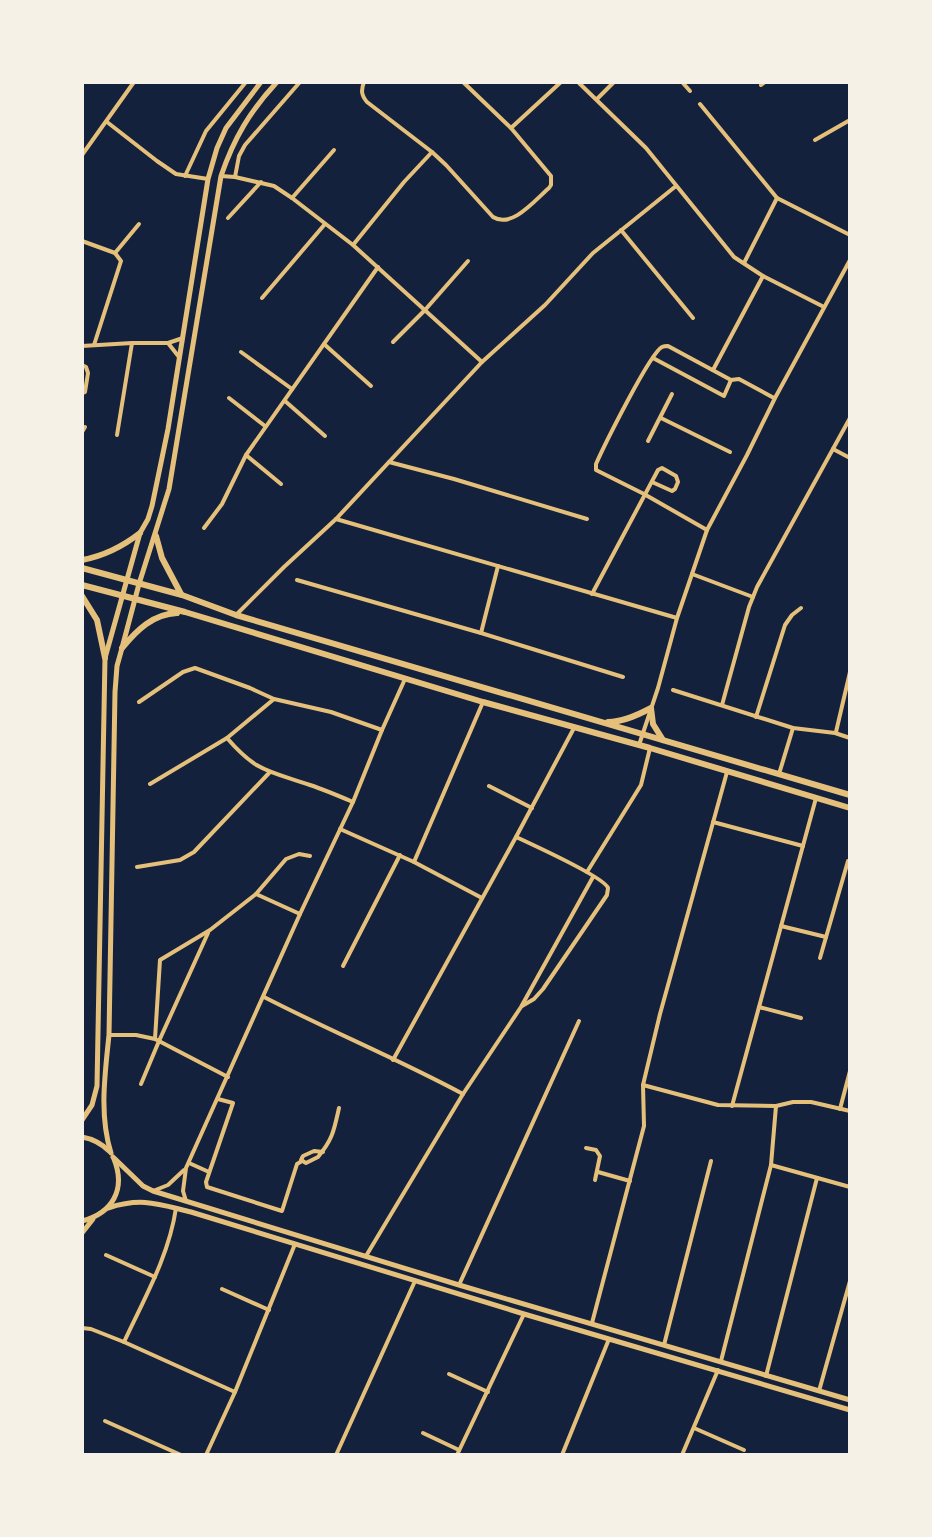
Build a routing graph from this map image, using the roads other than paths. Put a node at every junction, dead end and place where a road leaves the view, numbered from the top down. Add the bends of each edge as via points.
1 (134, 82) edge
2 (246, 82) edge
3 (261, 82) edge
4 (277, 82) edge
5 (300, 82) edge
6 (364, 82) edge
7 (463, 82) edge
8 (561, 82) edge
9 (578, 82) edge
10 (614, 82) edge
11 (682, 82) edge
12 (690, 91) dead end
13 (597, 99) junction
14 (700, 104) dead end
15 (850, 120) edge
16 (107, 122) junction
17 (511, 128) junction
18 (815, 140) dead end
19 (334, 150) dead end
20 (432, 152) junction
21 (82, 155) edge
22 (185, 176) junction
23 (221, 176) junction
24 (235, 177) junction
25 (208, 179) junction
26 (261, 182) junction
27 (676, 186) junction
28 (292, 198) junction
29 (777, 198) junction
30 (228, 218) dead end
31 (139, 224) dead end
32 (325, 224) junction
33 (621, 229) junction
34 (850, 235) edge
35 (82, 241) edge
36 (353, 245) junction
37 (115, 253) junction
38 (850, 260) edge
39 (468, 261) dead end
40 (744, 263) junction
41 (378, 267) junction
42 (763, 276) junction
43 (262, 298) dead end
44 (824, 307) junction
45 (425, 310) junction
46 (693, 318) dead end
47 (183, 338) junction
48 (393, 342) dead end
49 (132, 343) junction
50 (168, 343) junction
51 (324, 344) junction
52 (94, 345) junction
53 (82, 346) edge
54 (241, 352) dead end
55 (179, 358) junction
56 (653, 358) junction
57 (482, 362) junction
58 (82, 365) edge
59 (713, 370) junction
60 (731, 380) junction
61 (371, 386) dead end
62 (292, 389) junction
63 (82, 393) edge
64 (672, 394) dead end
65 (229, 398) dead end
66 (775, 398) junction
67 (284, 401) junction
68 (661, 418) junction
69 (850, 418) edge
70 (266, 426) junction
71 (117, 435) dead end
72 (325, 436) dead end
73 (648, 441) dead end
74 (833, 449) junction
75 (730, 452) dead end
76 (246, 455) junction
77 (850, 458) edge
78 (389, 462) junction
79 (652, 482) junction
80 (281, 484) dead end
81 (644, 494) junction
82 (336, 519) junction
83 (587, 519) dead end
84 (204, 528) dead end
85 (707, 530) junction
86 (140, 533) junction
87 (156, 536) junction
88 (82, 560) edge
89 (498, 566) junction
90 (82, 568) edge
91 (692, 574) junction
92 (297, 580) dead end
93 (126, 581) junction
94 (139, 584) junction
95 (82, 585) edge
96 (592, 594) junction
97 (182, 595) junction
98 (82, 596) edge
99 (122, 596) junction
100 (754, 597) junction
101 (135, 599) junction
102 (801, 608) dead end
103 (185, 612) junction
104 (236, 615) junction
105 (677, 618) junction
106 (481, 633) junction
107 (122, 648) junction
108 (105, 658) junction
109 (850, 672) edge
110 (623, 677) dead end
111 (405, 679) junction
112 (673, 690) dead end
113 (274, 699) junction
114 (139, 702) dead end
115 (483, 702) junction
116 (722, 705) junction
117 (651, 708) junction
118 (756, 717) junction
119 (605, 723) junction
120 (574, 728) junction
121 (793, 728) junction
122 (382, 730) junction
123 (835, 733) junction
124 (642, 734) junction
125 (227, 738) junction
126 (850, 738) edge
127 (663, 741) junction
128 (639, 745) junction
129 (650, 748) junction
130 (727, 772) junction
131 (269, 773) junction
132 (779, 774) junction
133 (150, 784) dead end
134 (489, 786) dead end
135 (850, 795) edge
136 (816, 798) junction
137 (353, 802) junction
138 (532, 808) junction
139 (850, 808) edge
140 (713, 822) junction
141 (340, 829) junction
142 (516, 837) junction
143 (803, 846) junction
144 (400, 855) junction
145 (310, 856) dead end
146 (848, 861) dead end
147 (414, 862) junction
148 (137, 867) dead end
149 (587, 872) junction
150 (593, 877) junction
151 (256, 894) junction
152 (482, 898) junction
153 (300, 914) junction
154 (781, 926) junction
155 (210, 930) junction
156 (826, 937) junction
157 (820, 958) dead end
158 (343, 966) dead end
159 (264, 997) junction
160 (521, 1007) junction
161 (759, 1007) junction
162 (801, 1018) dead end
163 (579, 1021) dead end
164 (109, 1035) junction
165 (157, 1040) junction
166 (393, 1060) junction
167 (850, 1071) edge
168 (228, 1077) junction
169 (141, 1084) dead end
170 (643, 1085) junction
171 (463, 1094) junction
172 (218, 1099) junction
173 (732, 1106) junction
174 (776, 1106) junction
175 (339, 1108) dead end
176 (840, 1109) junction
177 (850, 1111) edge
178 (82, 1120) edge
179 (82, 1137) edge
180 (586, 1148) dead end
181 (112, 1155) junction
182 (711, 1161) dead end
183 (771, 1165) junction
184 (188, 1166) junction
185 (210, 1172) junction
186 (598, 1172) junction
187 (817, 1178) junction
188 (595, 1180) dead end
189 (630, 1181) junction
190 (850, 1187) edge
191 (153, 1191) junction
192 (186, 1201) junction
193 (108, 1208) junction
194 (176, 1208) junction
195 (93, 1218) junction
196 (82, 1221) edge
197 (82, 1233) edge
198 (295, 1244) junction
199 (106, 1255) dead end
200 (366, 1256) junction
201 (155, 1277) junction
202 (415, 1281) junction
203 (850, 1281) edge
204 (459, 1285) junction
205 (222, 1289) dead end
206 (269, 1310) junction
207 (524, 1314) junction
208 (592, 1323) junction
209 (82, 1328) edge
210 (609, 1339) junction
211 (124, 1342) junction
212 (664, 1345) junction
213 (721, 1361) junction
214 (718, 1370) junction
215 (449, 1374) dead end
216 (766, 1376) junction
217 (819, 1391) junction
218 (235, 1392) junction
219 (488, 1392) junction
220 (850, 1400) edge
221 (850, 1410) edge
222 (105, 1421) dead end
223 (694, 1428) junction
224 (423, 1433) dead end
225 (744, 1450) dead end
226 (458, 1453) edge
227 (181, 1455) edge
228 (206, 1455) edge
229 (336, 1455) edge
230 (562, 1455) edge
231 (682, 1455) edge

1 - 16 street
2 - 22 street via 206,131
3 - 25 main road via 226,128
4 - 23 main road via 235,138
5 - 24 street via 245,145
6 - 20 street via 362,96 367,102
7 - 17 street
8 - 17 street
9 - 13 street
10 - 13 street
11 - 12 street
13 - 27 street
14 - 29 street
15 - 18 street
16 - 21 street
16 - 22 street
17 - 20 street via 552,180 549,188 504,221 493,217
19 - 28 street
20 - 36 street
22 - 25 street
23 - 24 street
23 - 87 main road via 169,489
24 - 26 street
25 - 47 main road
26 - 28 street
26 - 30 street
27 - 33 street
27 - 40 street
28 - 32 street
29 - 34 street
29 - 40 street
31 - 37 street
32 - 36 street
32 - 43 street
33 - 46 street
33 - 57 street
35 - 37 street
36 - 41 street
37 - 52 street via 120,263
38 - 44 street
39 - 45 street
40 - 42 street
41 - 45 street
41 - 51 street
42 - 44 street
42 - 59 street
44 - 66 street
45 - 48 street
45 - 57 street
47 - 50 street
47 - 55 main road
49 - 50 street
49 - 52 street
49 - 71 street
50 - 55 street
51 - 61 street
51 - 62 street
52 - 53 street
54 - 62 street
55 - 86 main road via 152,506
56 - 59 street via 668,346
56 - 60 street via 724,396
56 - 81 street via 595,466
57 - 78 street
58 - 63 street via 88,373
59 - 60 street
60 - 66 street
62 - 67 street
64 - 68 street
65 - 70 street
66 - 85 street
67 - 70 street
67 - 72 street
68 - 73 street
68 - 75 street
69 - 74 street
70 - 76 street
74 - 77 street
74 - 100 street
76 - 80 street
76 - 84 street
78 - 82 street
78 - 83 street
79 - 79 street via 660,468 678,482 672,491
79 - 81 street
81 - 85 street
81 - 96 street
82 - 89 street
82 - 104 street
85 - 91 street
86 - 88 main road via 111,552
86 - 93 main road
87 - 94 main road
87 - 97 main road
89 - 96 street
89 - 106 street
90 - 93 main road
91 - 100 street
91 - 105 street
92 - 106 street
93 - 94 main road
93 - 99 main road
94 - 97 main road
94 - 101 main road
95 - 99 main road
96 - 105 street
97 - 104 main road
98 - 108 main road via 97,620
99 - 101 main road
99 - 108 main road
100 - 116 street
101 - 103 main road
101 - 107 main road
102 - 118 street via 785,625
103 - 107 main road via 157,618
103 - 111 main road
104 - 119 main road
105 - 117 street
106 - 110 street
107 - 164 main road via 115,692
108 - 178 main road via 97,1086
109 - 123 street
111 - 115 main road
111 - 122 street
112 - 116 street
113 - 114 street via 195,668
113 - 122 street
113 - 125 street
115 - 120 main road
115 - 147 street
116 - 118 street
117 - 119 main road
117 - 124 street
117 - 127 main road
118 - 121 street
119 - 124 main road
120 - 128 main road
120 - 138 street
121 - 123 street
121 - 132 street
122 - 137 street
123 - 126 street
124 - 127 main road
124 - 128 street
125 - 131 street
125 - 133 street
127 - 132 main road
128 - 129 main road
129 - 130 main road
129 - 149 street via 641,785
130 - 136 main road
130 - 140 street
131 - 137 street
131 - 148 street via 194,852 180,860
132 - 135 main road
134 - 138 street
136 - 139 main road
136 - 143 street
137 - 141 street
138 - 142 street
140 - 143 street
140 - 170 street
141 - 144 street
141 - 153 street
142 - 149 street
142 - 152 street
143 - 154 street
144 - 147 street
144 - 158 street
145 - 151 street via 286,859
146 - 156 street
147 - 152 street
149 - 150 street
150 - 160 street
150 - 160 street via 607,885 607,895 543,989
151 - 153 street
151 - 155 street
152 - 166 street
153 - 159 street
154 - 156 street
154 - 161 street
155 - 165 street
155 - 165 street via 160,960
156 - 157 street
159 - 166 street
159 - 168 street
160 - 171 street
161 - 162 street
161 - 173 street
163 - 204 street
164 - 165 street
164 - 181 main road via 104,1116
165 - 168 street
165 - 169 street
166 - 171 street
167 - 176 street
168 - 172 street
170 - 173 street
170 - 189 street via 644,1126
171 - 200 street
172 - 184 street
172 - 185 street via 233,1103
173 - 174 street
174 - 176 street via 811,1102
174 - 183 street
175 - 185 street via 332,1139 317,1159 299,1162 282,1211 211,1189 206,1184
176 - 177 street
179 - 181 main road via 102,1144
180 - 186 street via 600,1156
181 - 191 main road
181 - 193 main road via 119,1183
182 - 212 street
183 - 187 street
183 - 213 street
184 - 185 street
184 - 191 street
184 - 192 street
186 - 188 street
186 - 189 street
187 - 190 street
187 - 216 street
189 - 208 street
191 - 192 main road
192 - 200 main road
193 - 194 main road via 150,1201
193 - 195 main road
194 - 198 main road
194 - 201 street
195 - 196 main road
195 - 197 main road
198 - 202 main road
198 - 206 street
199 - 201 street
200 - 204 main road
201 - 211 street
202 - 207 main road
202 - 229 street
203 - 217 street
204 - 208 main road
205 - 206 street
206 - 218 street
207 - 210 main road
207 - 219 street
208 - 212 main road
209 - 211 street
210 - 214 main road
210 - 230 street
211 - 218 street
212 - 213 main road
213 - 216 main road
214 - 221 main road
214 - 223 street
215 - 219 street
216 - 217 main road
217 - 220 main road
218 - 228 street
219 - 226 street
222 - 227 street
223 - 225 street
223 - 231 street
224 - 226 street

